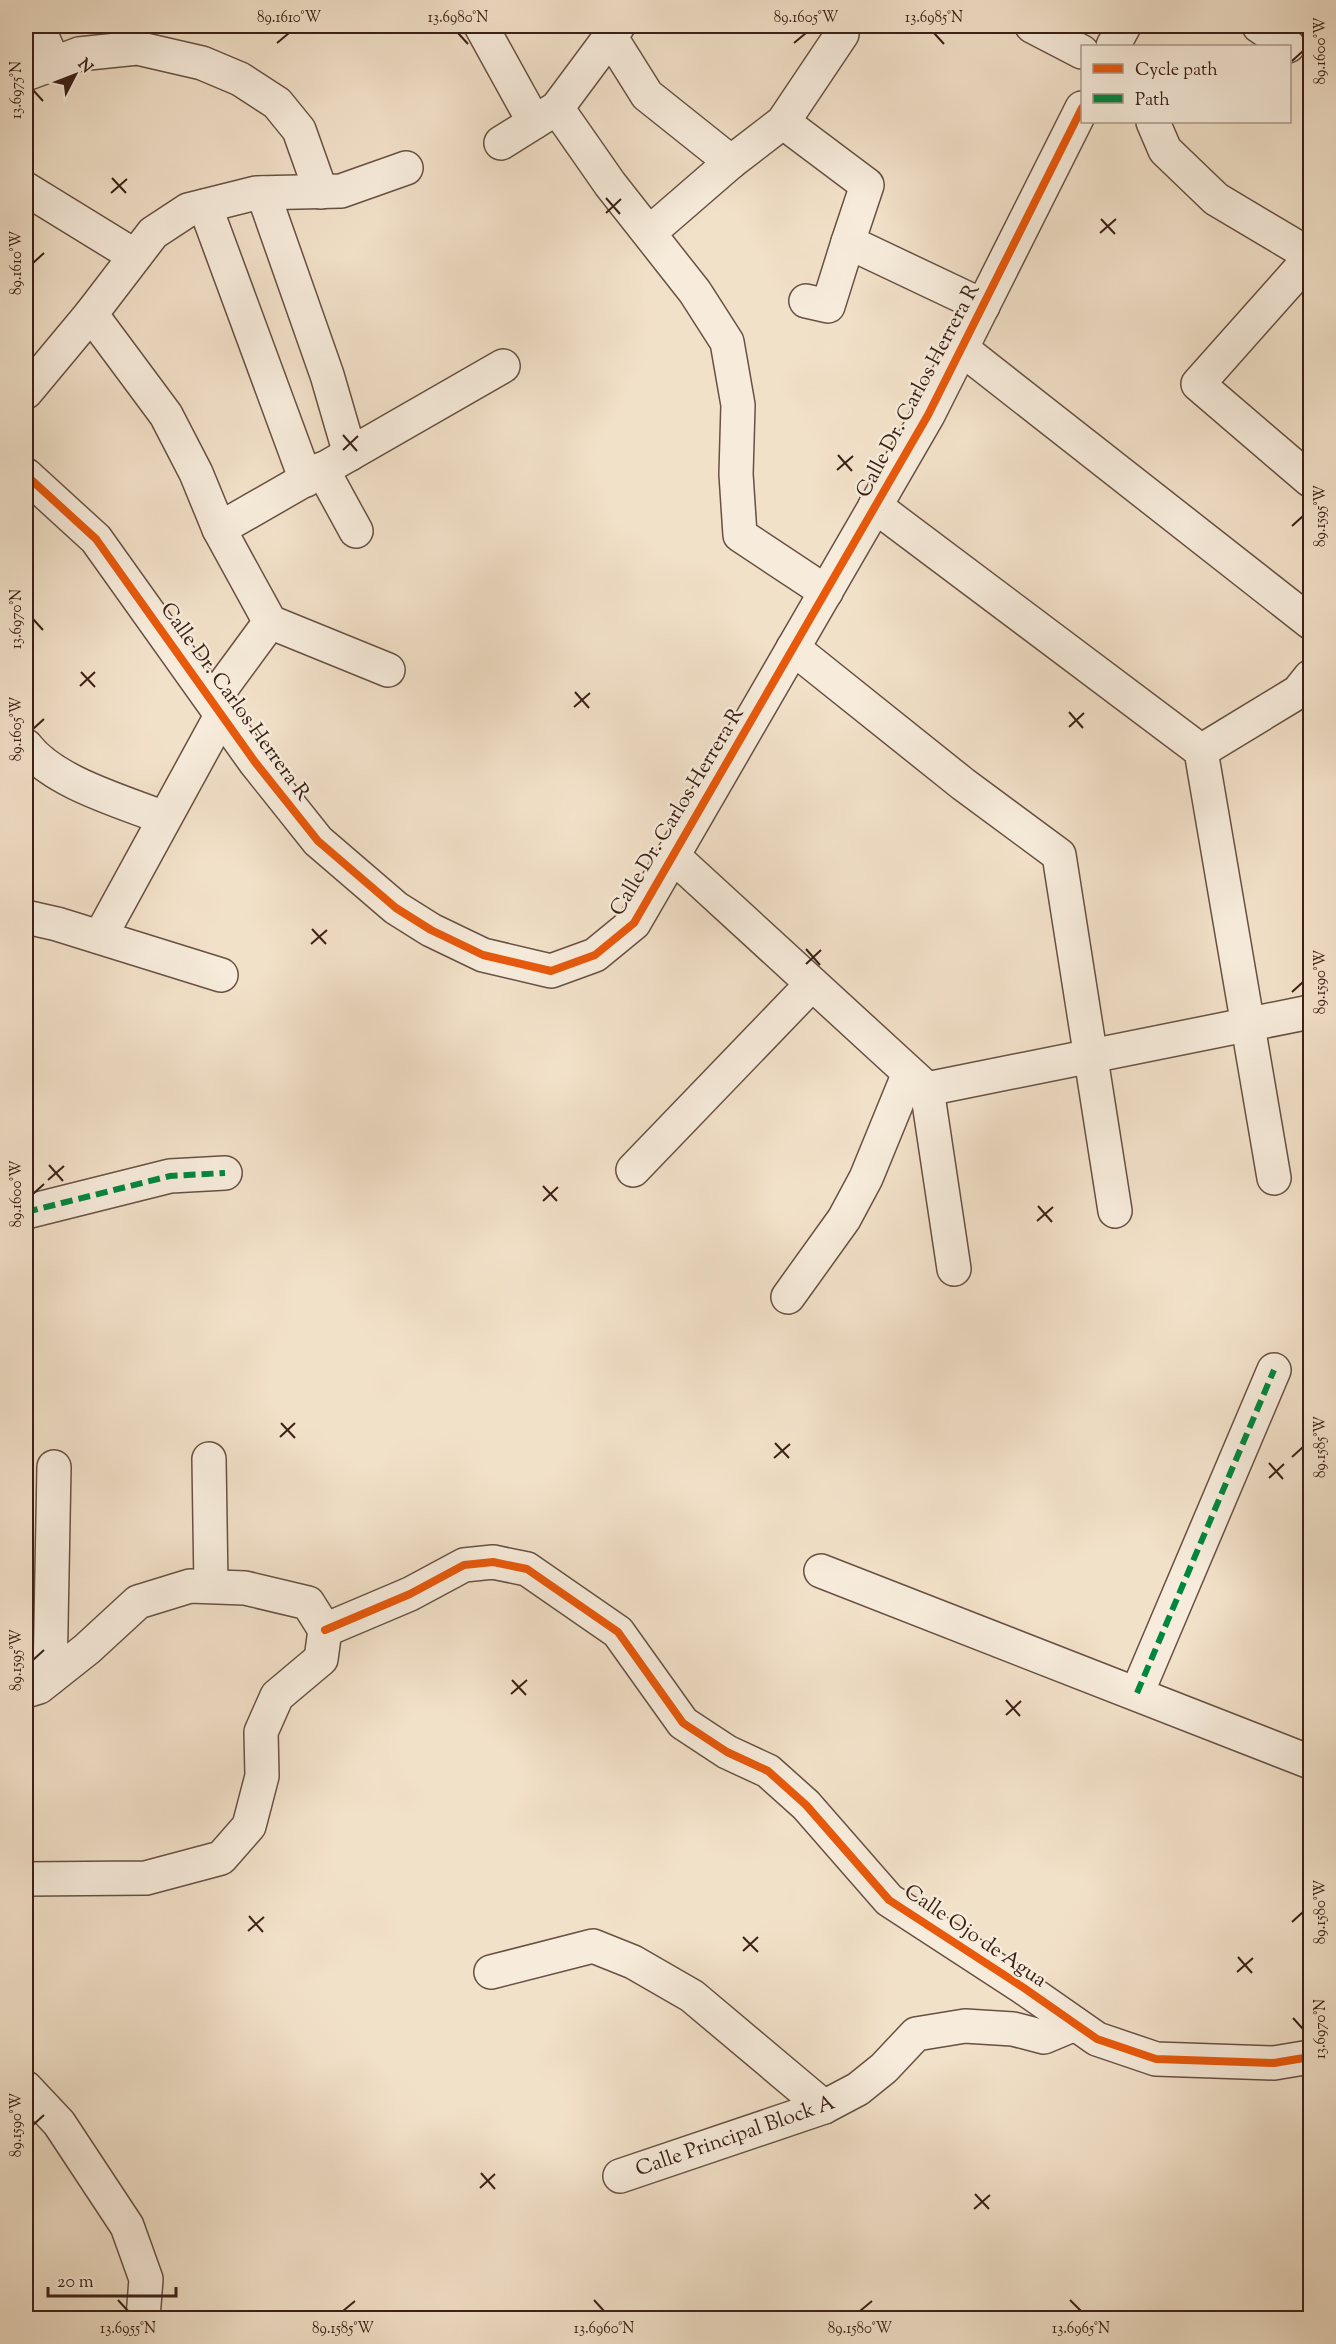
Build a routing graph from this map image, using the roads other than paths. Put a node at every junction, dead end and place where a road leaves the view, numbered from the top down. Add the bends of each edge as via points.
1 (37, 26) edge
2 (482, 26) edge
3 (1032, 26) edge
4 (1124, 26) edge
5 (1137, 26) edge
6 (1259, 26) edge
7 (614, 31) edge
8 (842, 34) dead end
9 (108, 38) edge
10 (1114, 45) edge
11 (1137, 45) edge
12 (1286, 45) edge
13 (1291, 48) edge
14 (1081, 51) edge
15 (1311, 63) edge
16 (40, 69) edge
17 (1081, 112) edge
18 (545, 115) junction
19 (783, 122) junction
20 (1153, 123) edge
21 (501, 143) dead end
22 (731, 162) junction
23 (406, 168) dead end
24 (26, 189) edge
25 (321, 192) junction
26 (263, 193) junction
27 (206, 206) junction
28 (649, 233) junction
29 (848, 242) junction
30 (135, 256) junction
31 (1311, 257) edge
32 (806, 301) dead end
33 (983, 306) junction
34 (91, 314) junction
35 (962, 349) junction
36 (502, 366) dead end
37 (26, 392) edge
38 (326, 467) junction
39 (26, 475) edge
40 (1309, 476) edge
41 (875, 506) junction
42 (219, 529) junction
43 (356, 531) dead end
44 (826, 592) junction
45 (270, 622) junction
46 (1311, 622) edge
47 (793, 648) junction
48 (388, 670) dead end
49 (1311, 677) edge
50 (217, 708) junction
51 (26, 746) edge
52 (1201, 751) junction
53 (164, 818) junction
54 (673, 856) junction
55 (26, 917) edge
56 (100, 938) junction
57 (221, 975) dead end
58 (812, 984) junction
59 (1311, 1012) edge
60 (1248, 1025) junction
61 (1091, 1056) junction
62 (918, 1081) junction
63 (633, 1170) dead end
64 (225, 1173) dead end
65 (1274, 1178) dead end
66 (1115, 1211) dead end
67 (26, 1212) edge
68 (954, 1269) dead end
69 (788, 1297) dead end
70 (1274, 1370) dead end
71 (209, 1459) dead end
72 (54, 1467) dead end
73 (821, 1571) dead end
74 (211, 1586) junction
75 (325, 1630) junction
76 (38, 1684) edge
77 (1137, 1694) junction
78 (1311, 1762) edge
79 (26, 1879) edge
80 (491, 1972) dead end
81 (1075, 2024) junction
82 (1311, 2057) edge
83 (26, 2088) edge
84 (824, 2107) junction
85 (620, 2176) dead end
86 (143, 2319) edge

1 - 16 street
2 - 18 street
3 - 14 street
4 - 10 street
5 - 11 street
6 - 12 street
7 - 18 street
7 - 22 street via 647,95
8 - 19 street
9 - 16 street
9 - 25 street via 202,63 240,79 278,103 298,130
13 - 15 street
17 - 33 street, Calle Dr. Carlos Herrera R
18 - 21 street
18 - 28 street via 610,184
19 - 22 street
19 - 29 street via 867,185
20 - 31 street via 1165,150 1216,199
22 - 28 street
23 - 25 street via 341,191
24 - 30 street
25 - 26 street
26 - 27 street
26 - 38 street via 327,375
27 - 30 street via 188,210 153,233
27 - 38 street
28 - 44 street via 695,292 727,342 738,405 736,474 740,535
29 - 32 street via 828,306
29 - 33 street
30 - 34 street
31 - 40 street via 1198,384
33 - 35 street, Calle Dr. Carlos Herrera R
34 - 37 street
34 - 42 street via 166,415 196,472
35 - 41 street, Calle Dr. Carlos Herrera R
35 - 46 street
36 - 38 street
38 - 42 street
38 - 43 street
39 - 50 street, Calle Dr. Carlos Herrera R via 96,539
41 - 44 street, Calle Dr. Carlos Herrera R
41 - 52 street
42 - 45 street
44 - 47 street, Calle Dr. Carlos Herrera R
45 - 48 street
45 - 50 street
47 - 54 street, Calle Dr. Carlos Herrera R
47 - 61 street via 1059,855
49 - 52 street via 1298,692
50 - 53 street
50 - 54 street, Calle Dr. Carlos Herrera R via 318,842 396,908 483,955 551,971 595,955 634,923
51 - 53 street via 71,781
52 - 60 street
53 - 56 street
54 - 58 street
55 - 56 street
56 - 57 street
58 - 62 street
58 - 63 street
59 - 60 street
60 - 61 street
60 - 65 street
61 - 62 street
61 - 66 street
62 - 68 street
62 - 69 street via 844,1219
64 - 67 street via 170,1176
70 - 77 street
71 - 74 street
72 - 76 street
73 - 77 street
74 - 75 street via 245,1587 308,1604
74 - 76 street via 190,1586 138,1602 87,1649
75 - 79 street via 321,1659 277,1696 261,1732 262,1776 249,1826 221,1858 146,1878
75 - 81 street, Calle Ojo de Agua via 410,1594 464,1565 493,1562 527,1569 618,1632 683,1723 727,1752 768,1771 807,1805 889,1900
77 - 78 street
80 - 84 street via 593,1946 633,1962 692,1995
81 - 82 street, Calle Ojo de Agua via 1097,2039 1156,2059 1274,2062
81 - 84 street, Calle Principal Block A via 1044,2037 1013,2028 965,2026 916,2034 875,2075
83 - 86 street via 58,2123 127,2226 146,2278
84 - 85 street, Calle Principal Block A

